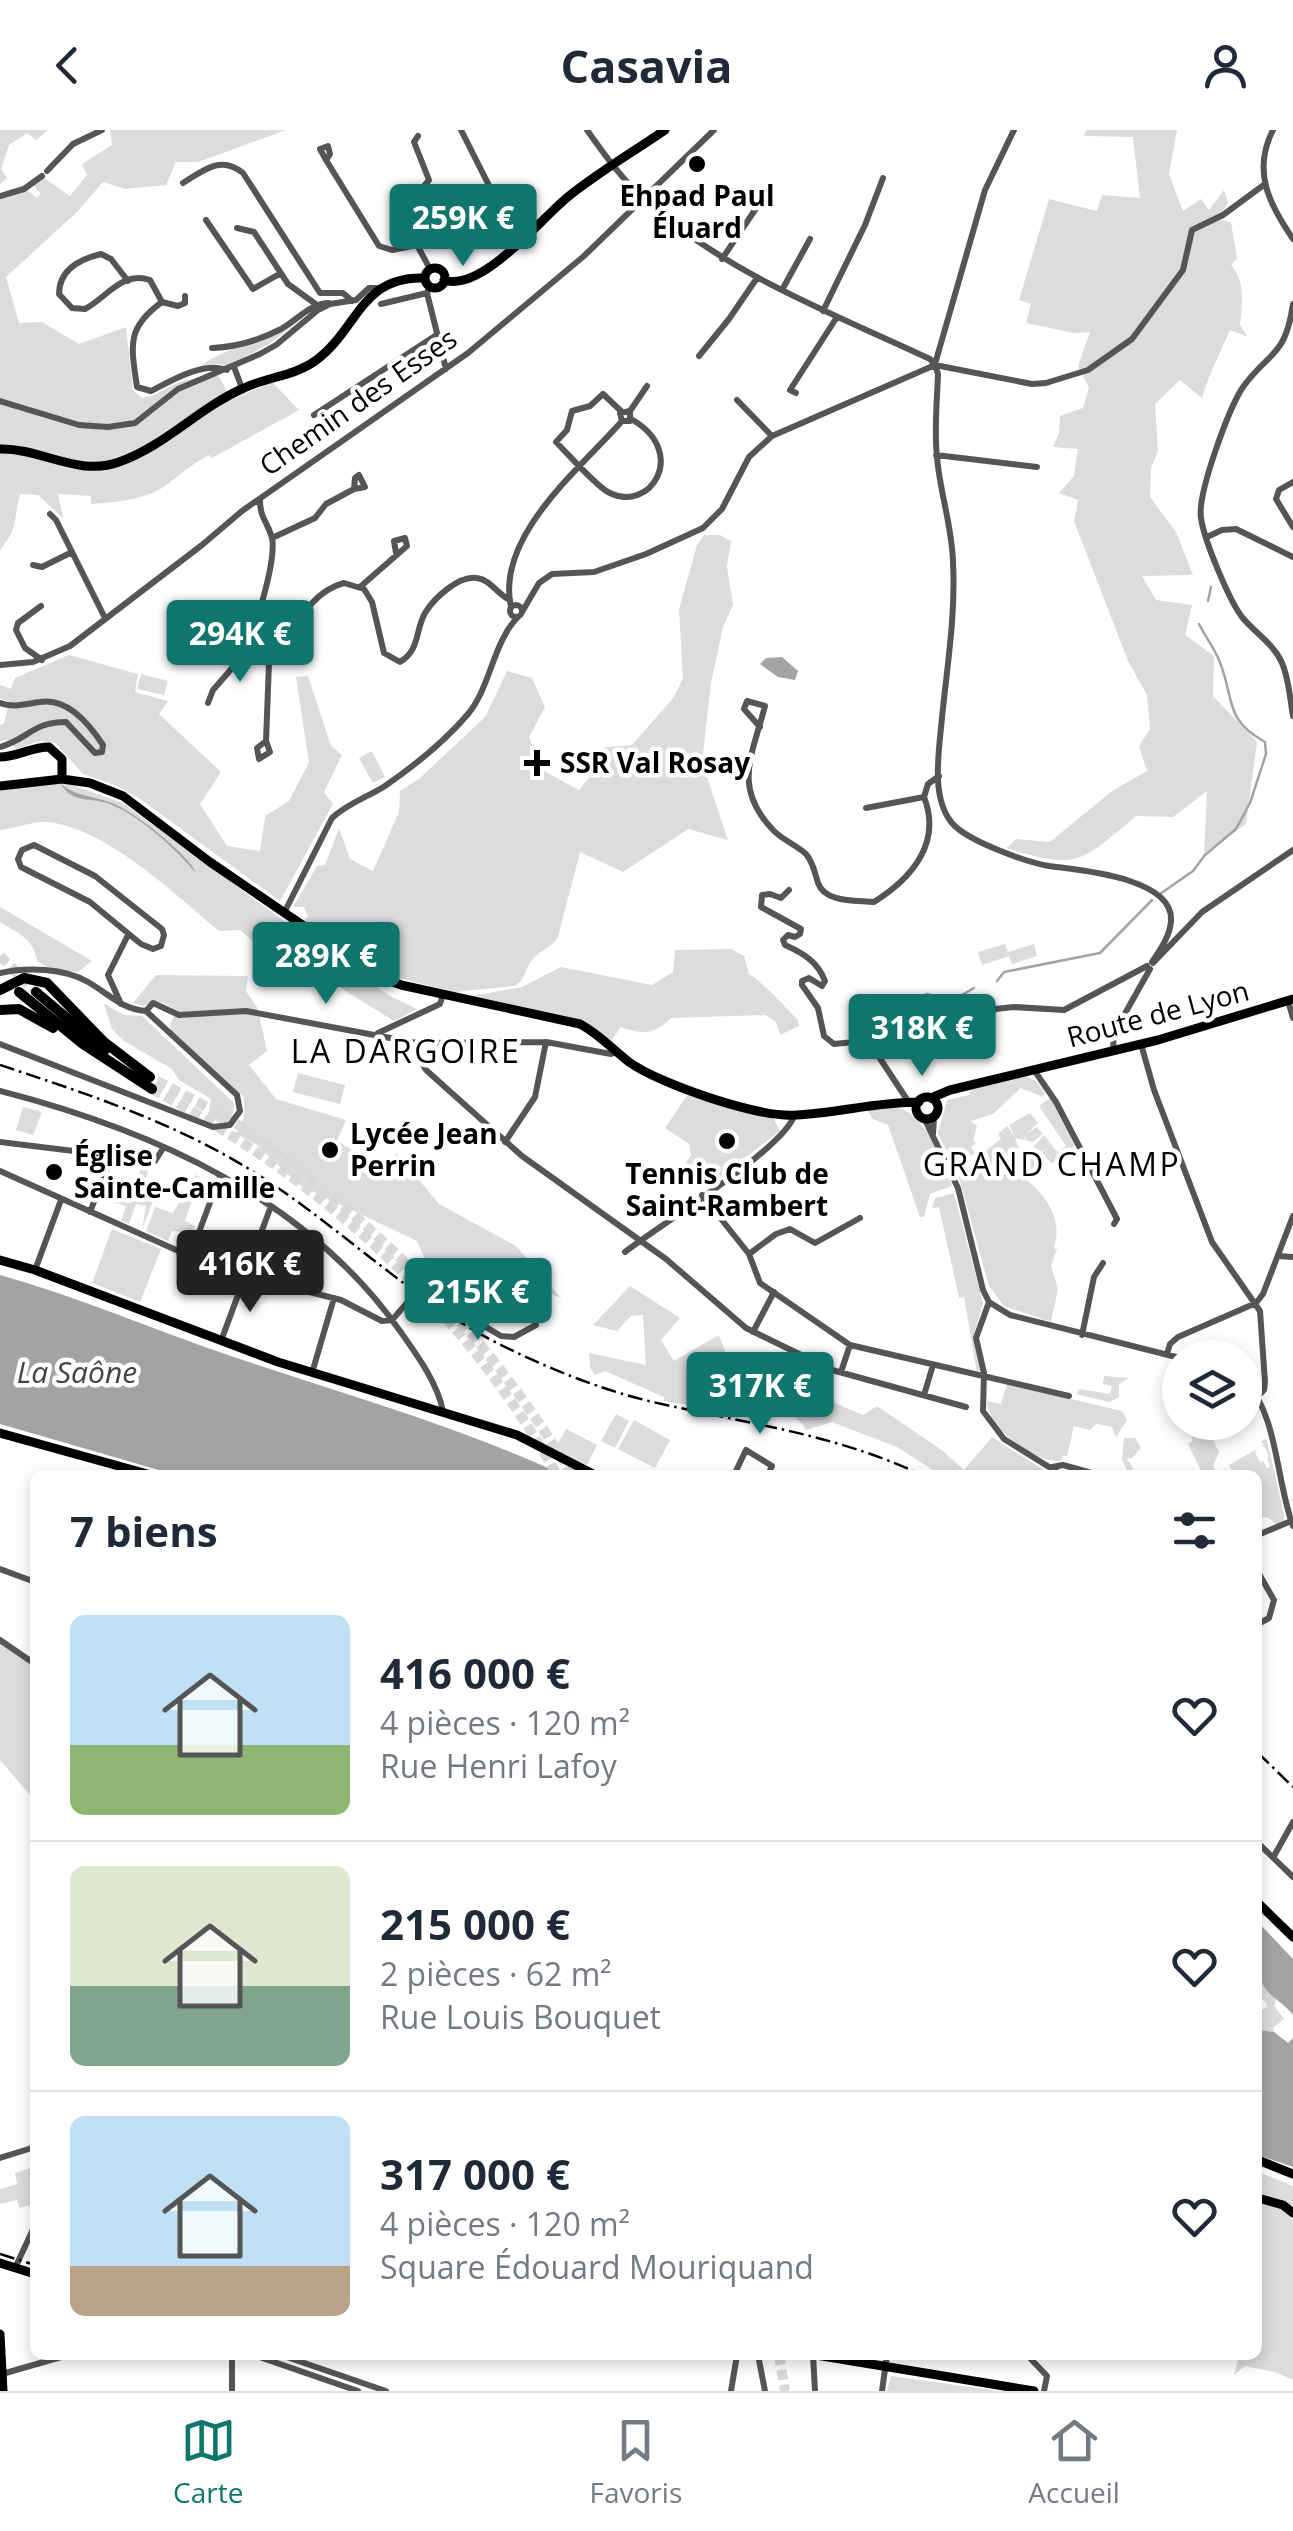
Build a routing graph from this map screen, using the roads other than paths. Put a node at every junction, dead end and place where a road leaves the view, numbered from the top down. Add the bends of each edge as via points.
1 (102, 130) edge
2 (461, 130) edge
3 (586, 130) edge
4 (665, 130) edge
5 (714, 130) edge
6 (1014, 130) edge
7 (1273, 130) edge
8 (418, 136) dead end
9 (326, 160) dead end
10 (613, 165) junction
11 (882, 178) dead end
12 (183, 183) dead end
13 (1265, 184) junction
14 (0, 196) edge
15 (762, 198) dead end
16 (643, 199) junction
17 (206, 220) dead end
18 (237, 228) dead end
19 (810, 239) dead end
20 (1293, 239) edge
21 (418, 246) junction
22 (519, 246) junction
23 (722, 259) junction
24 (280, 273) junction
25 (756, 278) junction
26 (444, 280) junction
27 (128, 281) junction
28 (428, 282) junction
29 (379, 288) junction
30 (782, 290) junction
31 (185, 296) dead end
32 (352, 301) junction
33 (162, 302) junction
34 (330, 304) junction
35 (380, 304) dead end
36 (1293, 304) edge
37 (316, 305) junction
38 (823, 311) junction
39 (837, 317) junction
40 (1290, 332) edge
41 (438, 334) junction
42 (212, 348) dead end
43 (699, 356) dead end
44 (935, 365) junction
45 (230, 369) junction
46 (446, 369) junction
47 (647, 386) dead end
48 (242, 388) junction
49 (796, 394) dead end
50 (0, 400) edge
51 (737, 400) dead end
52 (314, 415) dead end
53 (626, 415) junction
54 (772, 436) junction
55 (0, 449) edge
56 (936, 455) junction
57 (580, 464) junction
58 (1037, 467) dead end
59 (1293, 482) edge
60 (354, 489) dead end
61 (260, 498) junction
62 (242, 511) junction
63 (50, 514) dead end
64 (260, 515) junction
65 (1293, 528) edge
66 (1207, 537) junction
67 (272, 538) junction
68 (72, 552) junction
69 (396, 553) dead end
70 (1293, 557) edge
71 (33, 564) dead end
72 (360, 586) junction
73 (42, 606) dead end
74 (515, 607) junction
75 (105, 618) junction
76 (248, 650) junction
77 (42, 660) junction
78 (270, 663) junction
79 (0, 665) edge
80 (0, 703) edge
81 (208, 703) dead end
82 (1293, 716) edge
83 (760, 727) dead end
84 (266, 741) dead end
85 (0, 747) edge
86 (0, 757) edge
87 (940, 775) junction
88 (62, 779) junction
89 (0, 786) edge
90 (924, 797) junction
91 (866, 808) dead end
92 (1293, 850) edge
93 (789, 890) dead end
94 (284, 913) junction
95 (128, 935) junction
96 (1150, 965) junction
97 (0, 972) edge
98 (0, 990) edge
99 (19, 992) tunnel mouth
100 (36, 992) tunnel mouth
101 (443, 994) junction
102 (0, 999) edge
103 (1290, 1000) edge
104 (66, 1004) junction
105 (122, 1005) junction
106 (0, 1010) edge
107 (146, 1011) junction
108 (1293, 1018) edge
109 (395, 1035) junction
110 (876, 1040) junction
111 (546, 1042) junction
112 (417, 1043) junction
113 (0, 1044) edge
114 (1141, 1044) junction
115 (1117, 1050) junction
116 (617, 1052) junction
117 (119, 1068) junction
118 (1034, 1070) junction
119 (153, 1082) junction
120 (0, 1091) edge
121 (946, 1093) junction
122 (921, 1109) junction
123 (794, 1116) junction
124 (0, 1142) edge
125 (505, 1142) junction
126 (164, 1147) junction
127 (112, 1156) junction
128 (0, 1171) edge
129 (220, 1176) junction
130 (702, 1195) junction
131 (61, 1200) junction
132 (271, 1206) junction
133 (90, 1212) junction
134 (1293, 1216) edge
135 (860, 1218) dead end
136 (1114, 1224) dead end
137 (640, 1242) junction
138 (626, 1252) dead end
139 (749, 1254) junction
140 (190, 1256) junction
141 (1278, 1256) junction
142 (1293, 1256) edge
143 (0, 1260) edge
144 (1103, 1263) dead end
145 (35, 1270) junction
146 (246, 1276) junction
147 (774, 1292) junction
148 (334, 1298) junction
149 (1256, 1303) junction
150 (992, 1304) junction
151 (1010, 1315) junction
152 (392, 1320) junction
153 (983, 1320) junction
154 (536, 1324) dead end
155 (750, 1330) junction
156 (1082, 1335) junction
157 (1175, 1340) edge
158 (221, 1341) junction
159 (850, 1345) junction
160 (1162, 1353) edge
161 (933, 1365) junction
162 (312, 1372) junction
163 (840, 1372) junction
164 (985, 1376) junction
165 (1262, 1393) edge
166 (924, 1396) junction
167 (1069, 1396) dead end
168 (1262, 1406) edge
169 (966, 1407) dead end
170 (438, 1410) junction
171 (0, 1432) edge
172 (1052, 1468) junction
173 (120, 1470) edge
174 (585, 1470) edge
175 (736, 1470) edge
176 (770, 1470) edge
177 (1055, 1470) edge
178 (1079, 1470) edge
179 (1292, 1524) edge
180 (1262, 1534) edge
181 (0, 1569) edge
182 (1262, 1578) edge
183 (30, 1580) edge
184 (1262, 1622) edge
185 (0, 1640) edge
186 (30, 1661) edge
187 (1293, 1822) edge
188 (1262, 1846) edge
189 (1274, 1856) junction
190 (1293, 1877) edge
191 (1262, 1908) edge
192 (1293, 1937) edge
193 (30, 2149) edge
194 (0, 2158) edge
195 (1262, 2162) edge
196 (1293, 2174) edge
197 (1262, 2199) edge
198 (1293, 2213) edge
199 (30, 2236) edge
200 (0, 2263) edge
201 (15, 2268) junction
202 (30, 2272) edge
203 (0, 2334) edge
204 (51, 2360) edge
205 (232, 2360) edge
206 (268, 2360) edge
207 (296, 2360) edge
208 (736, 2360) edge
209 (759, 2360) edge
210 (814, 2360) edge
211 (841, 2360) edge
212 (885, 2360) edge
213 (1031, 2360) edge
214 (884, 2368) junction
215 (0, 2372) edge
216 (2, 2391) edge
217 (232, 2391) edge
218 (358, 2391) edge
219 (386, 2391) edge
220 (731, 2391) edge
221 (765, 2391) edge
222 (814, 2391) edge
223 (882, 2391) edge
224 (1034, 2391) edge
225 (1044, 2391) edge

1 - 14 street via 73,144 24,189
2 - 22 street
3 - 10 street
4 - 10 main road
5 - 16 street, Chemin des Esses
6 - 44 street via 985,190
7 - 13 street via 1262,156
8 - 21 street via 414,142 429,180 415,197 423,223
9 - 21 street via 380,246
10 - 16 street
10 - 22 main road via 558,205
11 - 38 street
12 - 32 street via 216,163 234,166 320,293 343,292
13 - 20 street via 1270,205
13 - 44 street via 1192,230 1182,270 1132,339 1100,363 1032,384
15 - 23 street
16 - 23 street
16 - 46 street, Chemin des Esses
17 - 24 street via 253,290
18 - 24 street via 254,232
19 - 30 street
21 - 28 street
22 - 26 main road via 462,282
23 - 25 street
24 - 37 street
25 - 30 street
25 - 43 street
26 - 28 main road via 440,287
26 - 28 main road via 441,270
27 - 27 street via 85,309 72,308 59,294 64,274 83,258 101,254
27 - 33 street via 150,280
28 - 29 main road via 402,278
28 - 35 street
28 - 41 street
29 - 32 street
29 - 48 main road via 311,364
30 - 38 street
31 - 33 street via 178,306
32 - 34 street
33 - 45 street via 134,329 137,387 151,391 210,368
34 - 37 street
34 - 45 street
36 - 40 street
37 - 42 street via 261,338
38 - 39 street
39 - 44 street
39 - 49 street via 790,390
40 - 66 street via 1243,388 1225,423 1200,509
41 - 46 street
41 - 52 street
44 - 54 street
44 - 56 street
45 - 48 street
45 - 50 street via 178,390 135,423 108,427 79,425
46 - 61 street, Chemin des Esses
47 - 53 street
48 - 55 main road via 134,456 106,466
51 - 54 street
53 - 57 street
53 - 57 street via 604,394 572,411 556,442
53 - 57 street via 654,434 661,451 651,485 615,495
54 - 74 street via 754,450 722,509 703,528 609,568 552,574 530,601
56 - 58 street
56 - 87 street via 954,592
57 - 74 street via 556,488 515,558
59 - 65 street via 1276,498
60 - 67 street via 326,504 316,518
61 - 62 street, Chemin des Esses
61 - 64 street
62 - 64 street
62 - 75 street, Chemin des Esses
63 - 68 street
64 - 67 street
66 - 70 street via 1236,529
66 - 82 street via 1232,603 1284,666
67 - 76 street via 269,576
68 - 71 street
68 - 75 street
69 - 72 street
72 - 74 street via 372,602 384,652 400,662 415,648 424,614 457,582 483,579
72 - 78 street via 344,583 317,595
73 - 77 street via 16,630
74 - 94 street via 477,702 382,788 332,818
75 - 77 street, Chemin des Esses
76 - 78 street
76 - 81 street
77 - 79 street, Chemin des Esses
78 - 84 street
80 - 85 street via 52,701 77,714 104,745 95,752 66,722 46,722
83 - 90 street via 748,791 774,831 808,856 828,896 874,902 902,881 927,845 932,816
86 - 88 main road via 49,747 62,759
87 - 90 street
87 - 96 street via 947,815 976,840 1046,866 1148,888 1171,914 1164,945
88 - 89 main road
88 - 94 main road via 122,796
90 - 91 street
92 - 96 street via 1202,912
93 - 110 street via 759,901 765,912 797,924 800,934 784,937 785,945 823,975 822,986 809,978 802,985 818,1008 824,1036 834,1044
94 - 101 main road via 377,976
95 - 95 street via 153,949 164,935 95,876 34,845 22,850 21,866 90,902
95 - 105 street via 108,975
96 - 110 street via 1064,1010 957,1013 897,1026
96 - 115 street via 1119,1026
97 - 105 street via 39,968 86,980
98 - 104 highway via 37,979
99 - 117 highway
100 - 119 highway
101 - 109 street via 440,1004
101 - 116 main road via 580,1024
102 - 104 highway via 32,983
103 - 108 street
103 - 114 main road, Route de Lyon
104 - 119 highway
105 - 107 street
106 - 117 highway via 30,1013
107 - 109 street via 153,1004 179,1015 246,1011
107 - 113 street via 237,1095 240,1111 230,1126 213,1127
109 - 112 street
110 - 122 street via 879,1057
111 - 112 street
111 - 116 street
111 - 125 street via 535,1097
112 - 125 street via 426,1070
114 - 115 main road, Route de Lyon
114 - 149 street via 1212,1242
115 - 118 main road, Route de Lyon
116 - 123 main road via 690,1092
117 - 119 highway
118 - 121 main road, Route de Lyon
118 - 136 street
120 - 126 street via 84,1113
121 - 122 main road
121 - 122 main road
122 - 123 main road via 862,1105
122 - 150 street via 958,1188
123 - 130 street via 763,1152
124 - 127 street
125 - 137 street
126 - 127 street via 155,1161
126 - 129 street
127 - 133 street
128 - 131 street
129 - 132 street
129 - 140 street
130 - 137 street
130 - 139 street
131 - 133 street
131 - 145 street
132 - 146 street
132 - 152 street via 352,1273
133 - 140 street
134 - 141 street
135 - 139 street via 815,1243 790,1230 776,1234
137 - 138 street
137 - 155 street
139 - 147 street via 760,1283
140 - 146 street
141 - 142 street
141 - 149 street
143 - 145 main road
144 - 156 street
145 - 158 main road
146 - 148 street
146 - 158 street
147 - 155 street
147 - 159 street
148 - 152 street
148 - 162 street
149 - 157 street
149 - 165 street
150 - 151 street
150 - 153 street
151 - 153 street
151 - 156 street
152 - 154 street via 417,1285 501,1336 514,1337
152 - 170 street via 440,1397
153 - 164 street via 976,1338
155 - 163 street
156 - 160 street
158 - 162 main road
159 - 161 street
159 - 163 street
161 - 164 street
161 - 166 street
162 - 170 main road
163 - 166 street
164 - 167 street
164 - 172 street via 989,1423
166 - 169 street
168 - 179 street
170 - 174 main road via 517,1434
171 - 173 main road
172 - 177 street
172 - 178 street
175 - 176 street via 746,1450
179 - 180 street
181 - 183 street
182 - 184 street via 1274,1606
185 - 186 street
187 - 189 street
188 - 189 street
189 - 190 street
191 - 192 main road
193 - 194 street
195 - 196 main road
197 - 198 main road
199 - 201 street
200 - 201 main road
201 - 202 main road
203 - 216 main road
204 - 215 street
205 - 217 street
206 - 218 street
207 - 219 street
208 - 220 street
209 - 221 street
210 - 222 street
211 - 214 main road
212 - 214 street
213 - 225 street via 1048,2378
214 - 223 street
214 - 224 main road
215 - 216 main road

